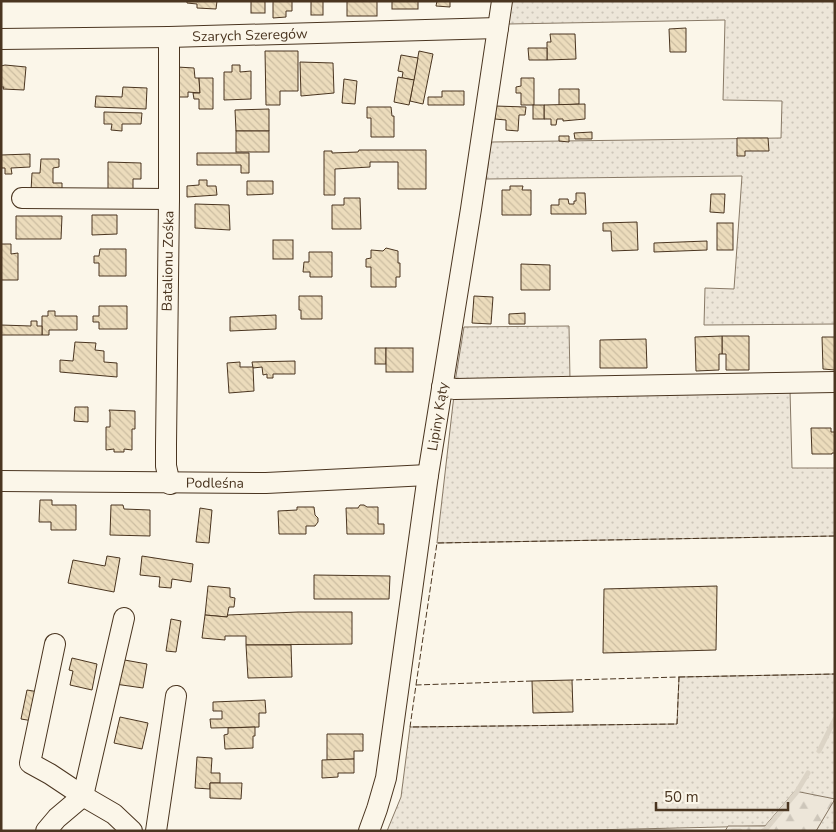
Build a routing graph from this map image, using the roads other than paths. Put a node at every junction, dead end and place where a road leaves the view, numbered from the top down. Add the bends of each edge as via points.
1 (502, 1) edge
2 (498, 28) junction
3 (169, 37) junction
4 (1, 39) edge
5 (22, 198) dead end
6 (169, 199) junction
7 (835, 382) edge
8 (442, 387) junction
9 (428, 475) junction
10 (1, 481) edge
11 (170, 484) junction
12 (124, 618) dead end
13 (55, 644) dead end
14 (176, 696) dead end
15 (83, 796) junction
16 (46, 831) edge
17 (132, 831) edge
18 (156, 831) edge
19 (369, 831) edge

1 - 2 street, Lipiny Kąty
2 - 3 street, Szarych Szeregów
2 - 8 street, Lipiny Kąty
3 - 4 street, Szarych Szeregów
3 - 6 street, Batalionu Zośka
5 - 6 street
6 - 11 street, Batalionu Zośka via 166,466
7 - 8 street
8 - 9 street, Lipiny Kąty
9 - 11 street, Podleśna
9 - 19 street, Lipiny Kąty via 386,778
10 - 11 street, Podleśna
12 - 15 street
13 - 15 street via 30,763
14 - 18 street
15 - 16 street
15 - 17 street via 114,814

